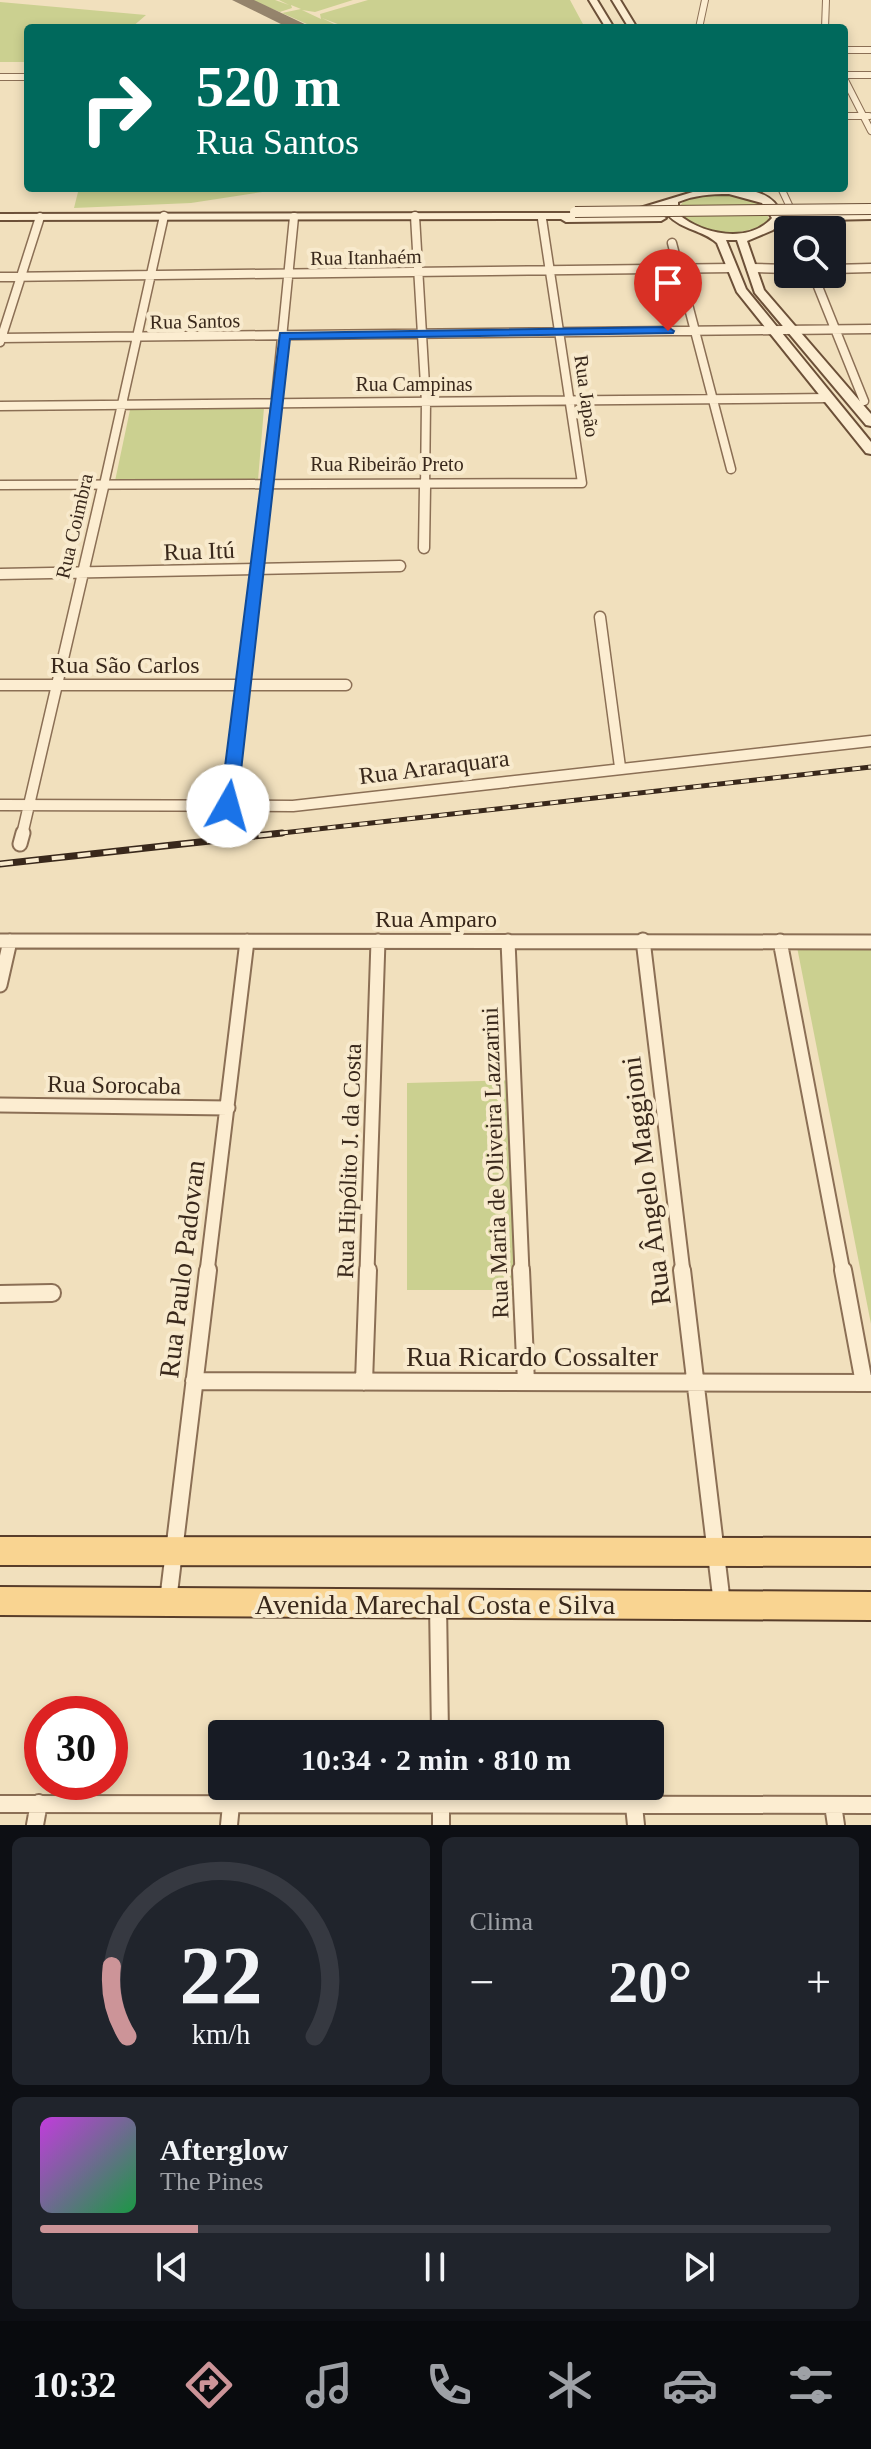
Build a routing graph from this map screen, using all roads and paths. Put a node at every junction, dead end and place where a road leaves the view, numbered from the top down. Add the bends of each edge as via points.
1 (593, 0) edge
2 (616, 0) edge
3 (705, 0) edge
4 (826, 0) edge
5 (608, 24) edge
6 (631, 24) edge
7 (700, 24) edge
8 (825, 24) edge
9 (848, 43) edge
10 (871, 43) edge
11 (848, 50) edge
12 (871, 50) edge
13 (871, 75) edge
14 (0, 77) edge
15 (24, 77) edge
16 (848, 77) edge
17 (848, 84) edge
18 (867, 116) edge
19 (871, 131) edge
20 (693, 192) edge
21 (738, 192) edge
22 (783, 192) edge
23 (767, 201) junction
24 (674, 204) junction
25 (789, 205) junction
26 (871, 211) edge
27 (504, 215) junction
28 (164, 216) junction
29 (420, 216) junction
30 (778, 216) edge
31 (805, 216) edge
32 (0, 217) edge
33 (40, 217) junction
34 (294, 217) junction
35 (542, 219) junction
36 (774, 222) edge
37 (686, 226) junction
38 (713, 234) junction
39 (744, 235) junction
40 (672, 243) dead end
41 (732, 268) junction
42 (751, 268) junction
43 (871, 268) edge
44 (679, 269) junction
45 (774, 269) edge
46 (846, 269) edge
47 (547, 270) junction
48 (418, 271) junction
49 (291, 274) junction
50 (153, 275) junction
51 (0, 277) edge
52 (19, 277) junction
53 (819, 288) edge
54 (838, 329) junction
55 (871, 329) edge
56 (696, 330) junction
57 (774, 330) junction
58 (794, 330) junction
59 (560, 331) junction
60 (422, 333) junction
61 (284, 336) junction
62 (137, 337) junction
63 (0, 339) edge
64 (829, 398) junction
65 (712, 400) junction
66 (569, 401) junction
67 (863, 401) edge
68 (426, 402) junction
69 (277, 403) junction
70 (123, 405) junction
71 (0, 406) edge
72 (871, 422) edge
73 (871, 450) edge
74 (731, 469) dead end
75 (425, 482) junction
76 (268, 483) junction
77 (582, 483) joint
78 (0, 485) edge
79 (104, 485) junction
80 (424, 548) dead end
81 (400, 566) dead end
82 (259, 569) junction
83 (0, 574) edge
84 (83, 575) junction
85 (600, 617) dead end
86 (0, 685) edge
87 (57, 685) junction
88 (243, 685) junction
89 (346, 685) dead end
90 (871, 741) edge
91 (620, 767) junction
92 (0, 805) edge
93 (29, 805) junction
94 (228, 806) junction
95 (20, 844) dead end
96 (643, 940) junction
97 (5, 941) edge
98 (247, 941) junction
99 (378, 941) junction
100 (508, 941) junction
101 (780, 941) junction
102 (871, 942) edge
103 (0, 985) edge
104 (0, 1105) edge
105 (228, 1108) junction
106 (52, 1293) dead end
107 (0, 1294) edge
108 (194, 1381) junction
109 (364, 1382) junction
110 (526, 1382) junction
111 (696, 1383) junction
112 (867, 1383) edge
113 (0, 1551) edge
114 (871, 1552) edge
115 (172, 1553) junction
116 (716, 1553) junction
117 (0, 1601) edge
118 (168, 1603) junction
119 (438, 1604) junction
120 (722, 1605) junction
121 (871, 1606) edge
122 (440, 1720) edge
123 (326, 1800) edge
124 (441, 1800) edge
125 (494, 1800) edge
126 (39, 1803) junction
127 (0, 1804) edge
128 (231, 1805) junction
129 (833, 1805) junction
130 (871, 1805) edge
131 (635, 1816) edge
132 (35, 1825) edge
133 (229, 1825) edge
134 (441, 1825) edge
135 (836, 1825) edge

1 - 5 main road
2 - 6 main road
3 - 7 street
4 - 8 street
9 - 10 street
11 - 12 street
13 - 16 street
14 - 15 street
17 - 18 street
18 - 19 street
20 - 24 main road
21 - 23 main road
22 - 25 street
23 - 25 main road
23 - 30 main road
24 - 27 main road
24 - 37 main road via 673,215
25 - 26 main road
26 - 27 main road, bridge
26 - 31 main road
27 - 29 main road
27 - 35 main road
28 - 33 main road
28 - 34 main road
28 - 50 street, Rua Coimbra
29 - 34 main road
29 - 48 street
32 - 33 main road
33 - 52 street
34 - 49 street
35 - 37 main road via 654,217
35 - 47 street, Rua Japão
36 - 39 main road
37 - 38 main road
38 - 39 main road
38 - 41 main road
39 - 42 main road
40 - 44 street
41 - 44 street, Rua Itanhaém
41 - 57 main road via 741,290
42 - 45 street
42 - 58 main road via 759,291
43 - 46 street
44 - 47 street, Rua Itanhaém
44 - 56 street
47 - 48 street, Rua Itanhaém
47 - 59 street, Rua Japão
48 - 49 street, Rua Itanhaém
48 - 60 street
49 - 50 street, Rua Itanhaém
49 - 61 street
50 - 52 street, Rua Itanhaém
50 - 62 street, Rua Coimbra
51 - 52 street, Rua Itanhaém
52 - 63 street
53 - 54 street
54 - 55 street, Rua Santos
54 - 58 street, Rua Santos
54 - 67 street
56 - 57 street, Rua Santos
56 - 59 street, Rua Santos
56 - 65 street
57 - 58 street, Rua Santos
57 - 64 main road
58 - 67 main road
59 - 60 street, Rua Santos
59 - 66 street, Rua Japão
60 - 61 street, Rua Santos
60 - 68 street
61 - 62 street, Rua Santos
61 - 69 street
62 - 63 street, Rua Santos
62 - 70 street, Rua Coimbra
64 - 65 street, Rua Campinas
64 - 73 main road
65 - 66 street, Rua Campinas
65 - 74 street
66 - 68 street, Rua Campinas
66 - 77 street, Rua Japão
67 - 72 main road
68 - 69 street, Rua Campinas
68 - 75 street
69 - 70 street, Rua Campinas
69 - 76 street
70 - 71 street, Rua Campinas
70 - 79 street, Rua Coimbra
75 - 76 street, Rua Ribeirão Preto
75 - 77 street, Rua Ribeirão Preto
75 - 80 street
76 - 79 street, Rua Ribeirão Preto
76 - 82 street
78 - 79 street, Rua Ribeirão Preto
79 - 84 street, Rua Coimbra
81 - 82 street, Rua Itú
82 - 84 street, Rua Itú
82 - 88 street
83 - 84 street, Rua Itú
84 - 87 street, Rua Coimbra
85 - 91 street
86 - 87 street, Rua São Carlos
87 - 88 street, Rua São Carlos
87 - 93 street, Rua Coimbra
88 - 89 street, Rua São Carlos
88 - 94 street
90 - 91 street, Rua Araraquara
91 - 94 street, Rua Araraquara via 293,806
92 - 93 street, Rua Araraquara
93 - 94 street, Rua Araraquara
93 - 95 street, Rua Coimbra
96 - 100 street, Rua Amparo
96 - 101 street, Rua Amparo
96 - 111 street, Rua Ângelo Maggioni
97 - 98 street, Rua Amparo
97 - 103 street
98 - 99 street, Rua Amparo
98 - 105 street, Rua Paulo Padovan
99 - 100 street, Rua Amparo
99 - 109 street, Rua Hipólito J. da Costa
100 - 110 street, Rua Maria de Oliveira Lazzarini
101 - 102 street, Rua Amparo
101 - 112 street
104 - 105 street, Rua Sorocaba
105 - 108 street, Rua Paulo Padovan
106 - 107 street
108 - 109 street, Rua Ricardo Cossalter
108 - 115 street, Rua Paulo Padovan
109 - 110 street, Rua Ricardo Cossalter
110 - 111 street, Rua Ricardo Cossalter
111 - 112 street, Rua Ricardo Cossalter
111 - 116 street, Rua Ângelo Maggioni
113 - 115 main road, Avenida Marechal Costa e Silva
114 - 116 main road, Avenida Marechal Costa e Silva
115 - 116 main road, Avenida Marechal Costa e Silva
115 - 118 street, Rua Paulo Padovan
116 - 120 street, Rua Ângelo Maggioni
117 - 118 main road, Avenida Marechal Costa e Silva
118 - 119 main road, Avenida Marechal Costa e Silva
119 - 120 main road, Avenida Marechal Costa e Silva
119 - 122 street
120 - 121 main road, Avenida Marechal Costa e Silva
123 - 128 street
124 - 134 street
125 - 131 street
126 - 127 street
126 - 128 street
126 - 132 street
128 - 133 street
129 - 130 street
129 - 131 street
129 - 135 street

